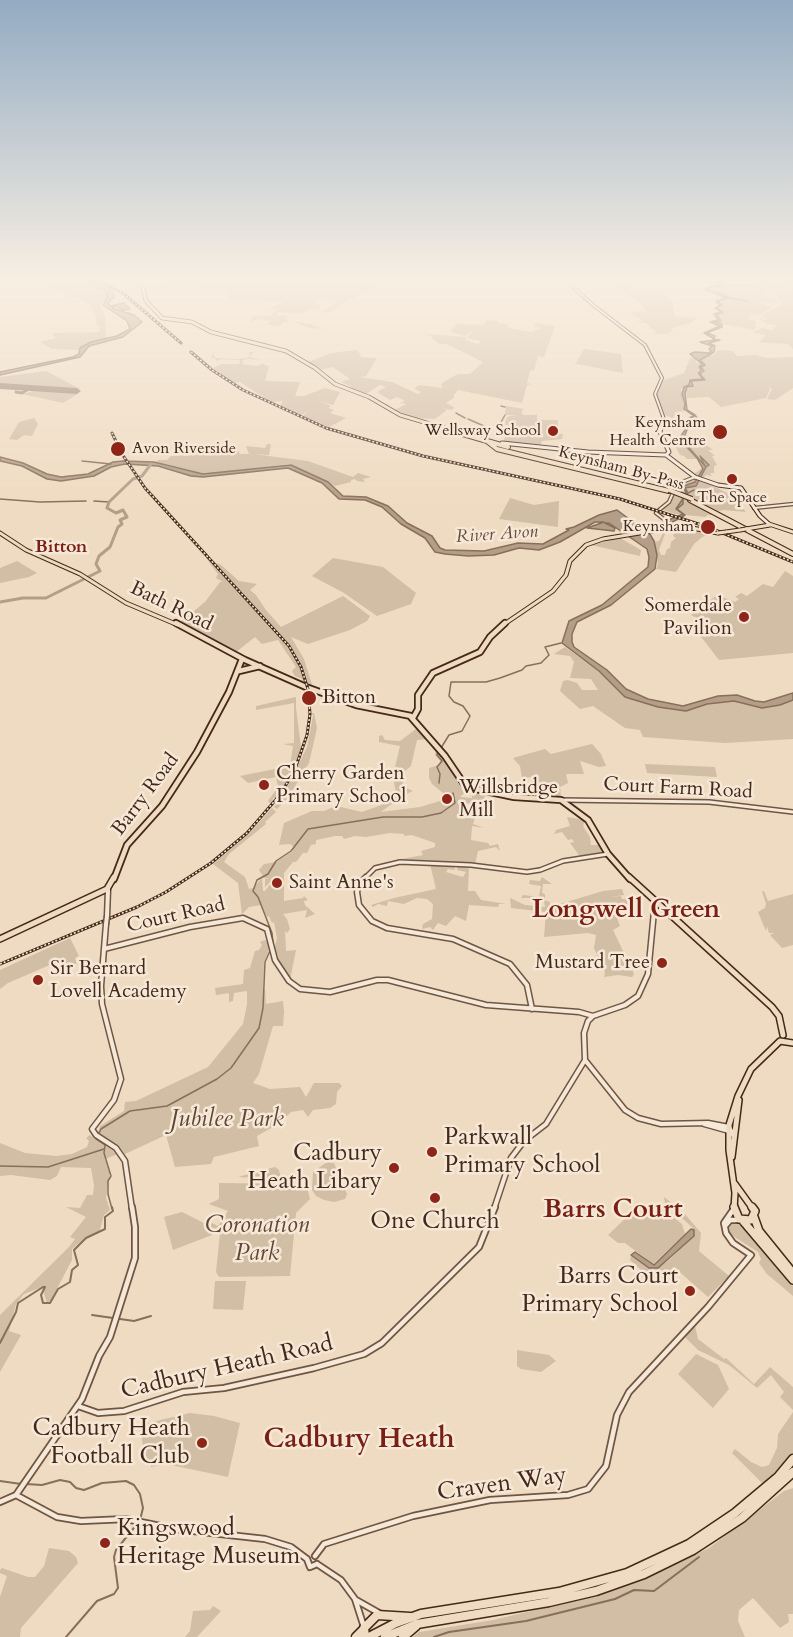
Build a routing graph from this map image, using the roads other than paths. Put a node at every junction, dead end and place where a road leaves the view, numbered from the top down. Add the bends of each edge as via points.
1 (292, 354) edge
2 (650, 354) edge
3 (480, 439) junction
4 (500, 443) junction
5 (516, 445) junction
6 (494, 447) junction
7 (506, 447) junction
8 (666, 455) junction
9 (696, 477) junction
10 (691, 500) joint
11 (793, 504) edge
12 (754, 508) junction
13 (770, 524) junction
14 (672, 526) junction
15 (793, 532) edge
16 (0, 533) edge
17 (793, 553) edge
18 (243, 660) junction
19 (260, 666) junction
20 (238, 672) junction
21 (412, 717) junction
22 (561, 800) junction
23 (793, 812) edge
24 (608, 854) junction
25 (106, 889) junction
26 (656, 905) junction
27 (0, 939) edge
28 (104, 949) junction
29 (532, 1009) junction
30 (593, 1016) junction
31 (783, 1035) junction
32 (780, 1041) junction
33 (791, 1042) edge
34 (585, 1060) junction
35 (741, 1091) junction
36 (730, 1130) junction
37 (735, 1184) junction
38 (749, 1204) junction
39 (735, 1207) junction
40 (754, 1217) junction
41 (742, 1220) junction
42 (725, 1226) junction
43 (793, 1273) edge
44 (793, 1280) edge
45 (78, 1406) junction
46 (793, 1459) edge
47 (793, 1472) edge
48 (16, 1495) junction
49 (0, 1502) edge
50 (315, 1556) junction
51 (308, 1559) junction
52 (317, 1563) junction
53 (355, 1599) junction
54 (414, 1621) junction
55 (395, 1626) edge
56 (366, 1633) edge
57 (356, 1637) edge
58 (386, 1637) edge

1 - 3 highway via 335,384 367,395 400,415
2 - 8 main road via 662,378 655,394 664,419 660,433 669,452
3 - 4 highway
3 - 6 highway
4 - 5 main road
4 - 6 highway
4 - 7 highway
5 - 7 main road
5 - 8 main road
6 - 7 highway
7 - 10 highway, Keynsham By-Pass, bridge
8 - 9 main road
9 - 12 main road via 742,489
9 - 14 street via 677,484 670,502 656,513
10 - 17 highway, Keynsham By-Pass
11 - 12 street
12 - 13 main road
13 - 14 main road, bridge via 726,532
13 - 15 main road
14 - 21 main road via 586,545 570,561 566,575 553,591 507,621 480,652 433,673 419,693 418,709
16 - 18 main road, Bath Road via 126,603 164,617
18 - 19 main road, Bath Road
18 - 20 main road, Barry Road
19 - 20 main road
19 - 21 main road, Bath Road via 356,705
20 - 25 main road, Barry Road via 197,752 162,806 127,845
21 - 22 main road via 458,779 470,788
22 - 23 street, Court Farm Road via 709,802
22 - 24 main road via 591,824
24 - 26 main road
24 - 29 street via 563,861 535,871 400,862 375,868 359,885 360,908 378,925 453,939 510,964 528,985
25 - 27 main road
25 - 28 street, bridge via 109,891
26 - 30 street via 648,974 638,996
26 - 31 main road via 766,1001 779,1016
28 - 29 street, Court Road via 238,918 264,927 279,967 300,989 330,992 381,979 486,1005
28 - 45 street via 102,1004 121,1079 112,1103 93,1132 116,1148 125,1161 135,1227 135,1258 110,1337
29 - 30 street, Court Road
30 - 34 street via 584,1033
31 - 32 main road via 778,1037
31 - 33 main road
32 - 33 main road
32 - 35 main road via 751,1069
34 - 36 street via 625,1110 638,1118 661,1124 697,1122
34 - 45 street, Cadbury Heath Road via 546,1124 514,1154 486,1233 473,1255 382,1343 364,1354 314,1368 224,1388 183,1392 124,1411 98,1413
35 - 36 main road
35 - 36 main road
36 - 37 main road
37 - 38 main road
37 - 39 main road
38 - 39 main road via 743,1202
38 - 40 main road
39 - 41 main road via 735,1214
39 - 42 street
40 - 41 main road
40 - 43 main road via 759,1231
41 - 42 street via 730,1220
41 - 44 main road
42 - 50 street, Craven Way via 727,1237 751,1255 629,1392 613,1428 606,1466 588,1489 568,1495 490,1500 413,1516 324,1544
45 - 48 street
46 - 54 highway via 735,1513 689,1544 627,1572 558,1592
47 - 54 highway via 742,1518 693,1550 644,1574 549,1602
48 - 49 street
48 - 51 street via 57,1518 134,1520 175,1529 265,1539 291,1547
50 - 51 street
50 - 52 street
51 - 52 street via 309,1567
52 - 53 street via 341,1580
53 - 55 street
53 - 56 street
54 - 55 highway
54 - 55 highway
55 - 56 highway
55 - 56 highway via 372,1618
55 - 58 highway
56 - 57 highway

